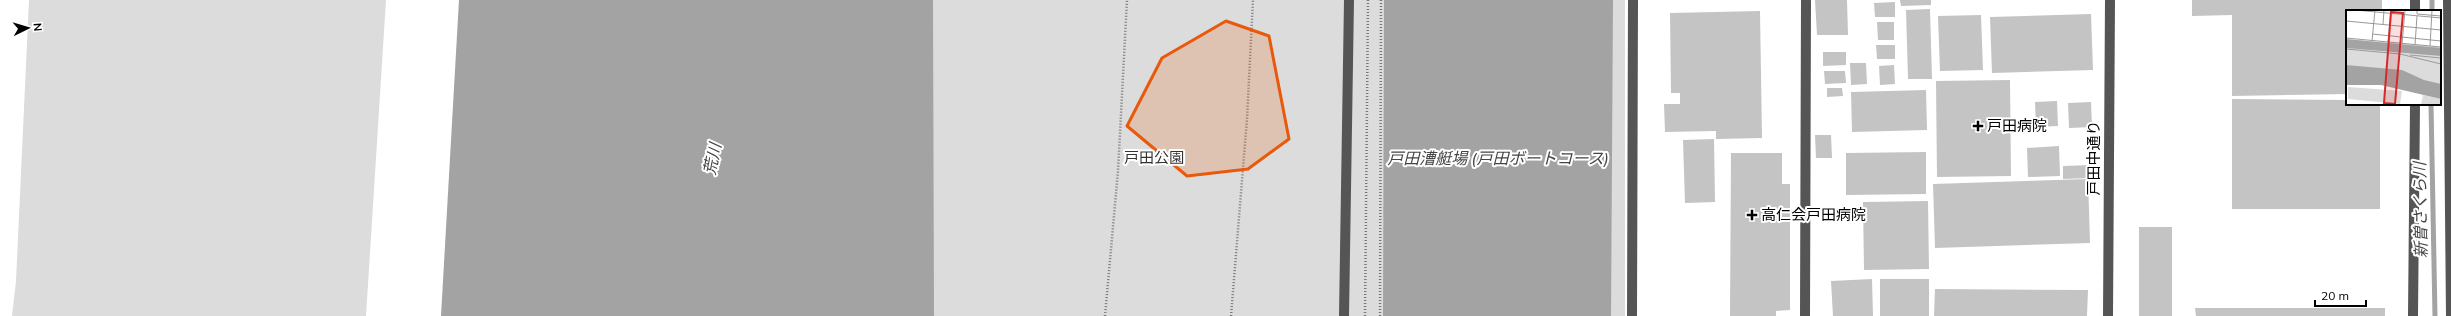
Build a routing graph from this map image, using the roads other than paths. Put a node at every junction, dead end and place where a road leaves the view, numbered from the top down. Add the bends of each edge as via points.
1 (1349, 0) edge
2 (1633, 0) edge
3 (1806, 0) edge
4 (2110, 0) edge
5 (2416, 0) edge
6 (2448, 0) edge
7 (2415, 10) edge
8 (2415, 105) edge
9 (1344, 316) edge
10 (1632, 316) edge
11 (1805, 316) edge
12 (2108, 316) edge
13 (2413, 316) edge
14 (2451, 316) edge

1 - 9 street
2 - 10 street
3 - 11 street
4 - 12 street, 戸田中通り
5 - 7 street
6 - 14 street
8 - 13 street

